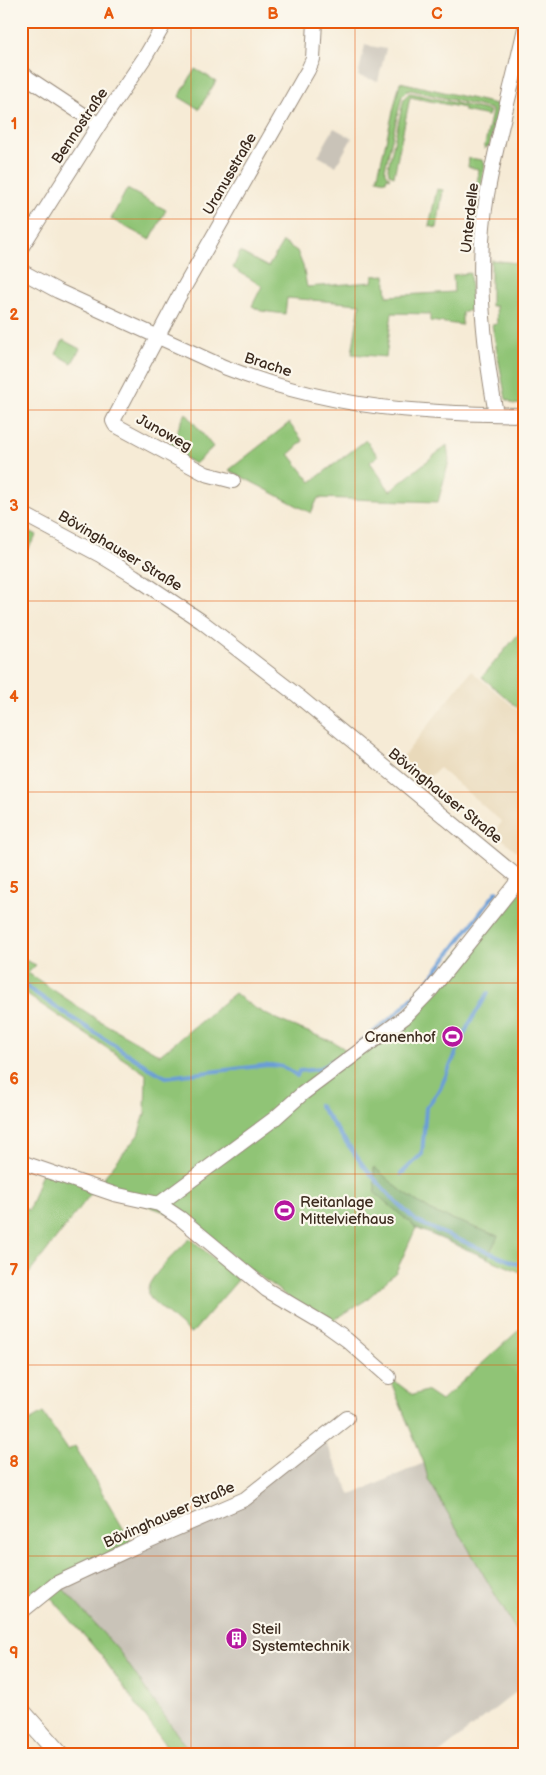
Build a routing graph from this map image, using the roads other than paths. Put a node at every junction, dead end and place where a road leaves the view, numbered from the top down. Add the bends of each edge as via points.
1 (166, 21) edge
2 (315, 21) edge
3 (525, 28) edge
4 (21, 71) edge
5 (99, 125) junction
6 (21, 248) edge
7 (21, 271) edge
8 (157, 337) junction
9 (496, 414) junction
10 (525, 415) edge
11 (234, 481) dead end
12 (21, 513) edge
13 (522, 876) edge
14 (21, 1162) edge
15 (159, 1204) junction
16 (390, 1378) dead end
17 (347, 1418) dead end
18 (21, 1612) edge
19 (23, 1713) edge
20 (59, 1754) edge

1 - 5 street, Bennostraße
2 - 8 street, Uranusstraße via 313,59 308,70
3 - 9 street, Unterdelle via 487,196 482,254 485,343
4 - 5 street
5 - 6 street, Bennostraße
7 - 8 street, Brache
8 - 9 street, Brache via 250,377 323,398 425,411
8 - 11 street, Junoweg via 113,421 115,425 206,474
9 - 10 street, Brache
12 - 13 street, Bövinghauser Straße via 100,555 201,620
13 - 15 street, Bövinghauser Straße via 431,990 405,1017
14 - 15 street via 114,1194
15 - 16 street via 267,1290 348,1340
17 - 18 street, Bövinghauser Straße via 245,1499 58,1583
19 - 20 street

